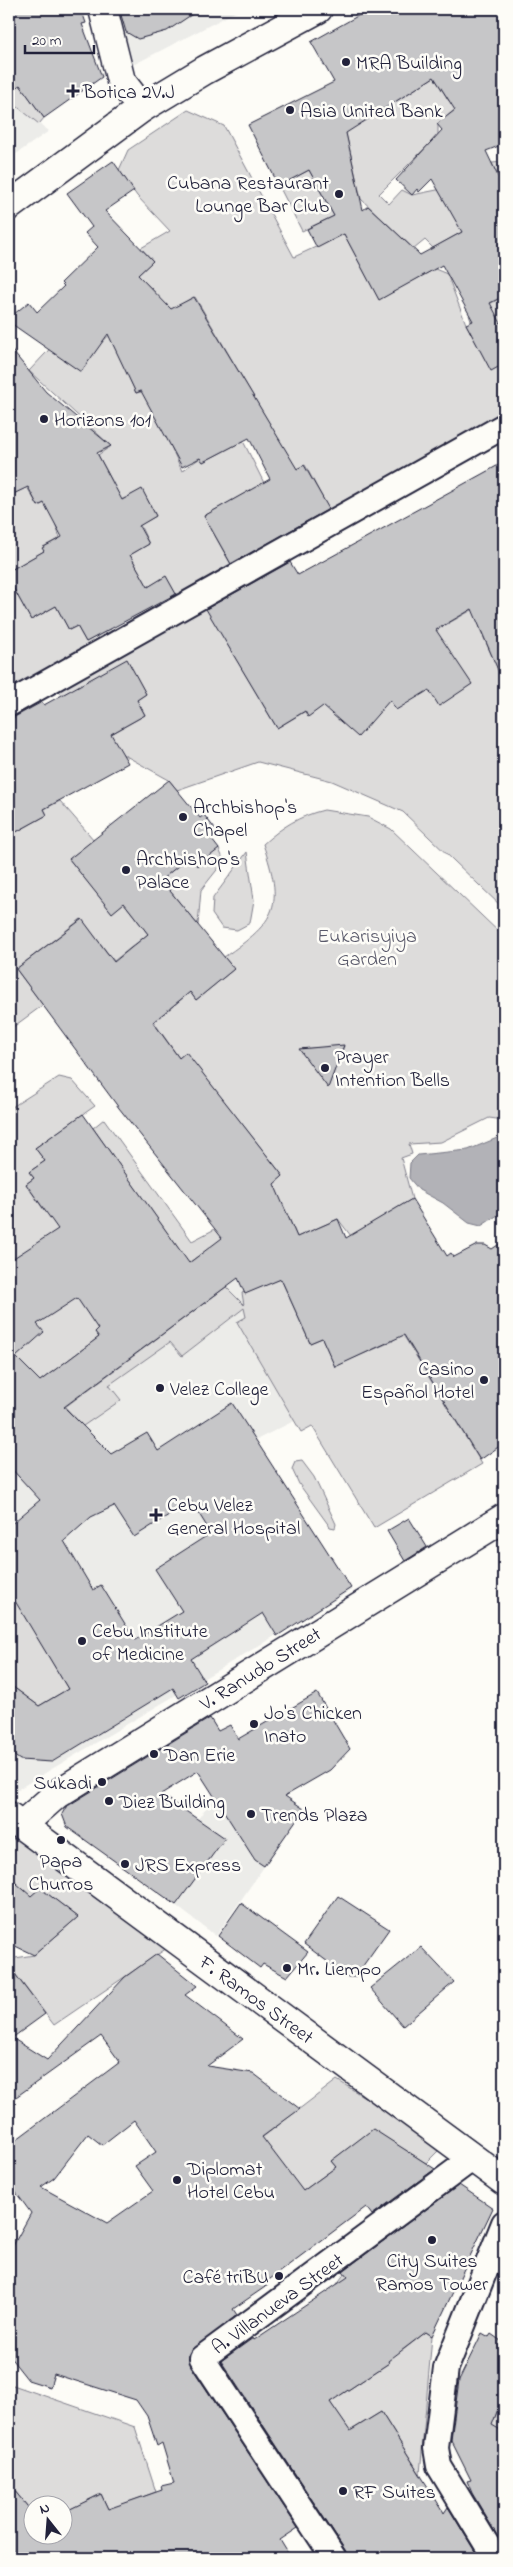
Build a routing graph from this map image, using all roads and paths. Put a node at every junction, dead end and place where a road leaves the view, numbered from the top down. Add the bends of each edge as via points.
1 (103, 9) edge
2 (318, 9) edge
3 (142, 108) junction
4 (9, 206) edge
5 (504, 426) edge
6 (9, 704) edge
7 (504, 1519) edge
8 (13, 1827) edge
9 (473, 2158) junction
10 (504, 2182) edge
11 (504, 2223) edge
12 (334, 2558) edge
13 (495, 2558) edge

1 - 3 street via 122,81
2 - 3 street
3 - 4 street
5 - 6 street
7 - 8 street, V. Ranudo Street via 57,1794
8 - 9 street, F. Ramos Street
9 - 10 street, F. Ramos Street
9 - 12 street, A. Villanueva Street via 202,2358
11 - 13 street via 446,2368 436,2448 439,2466

